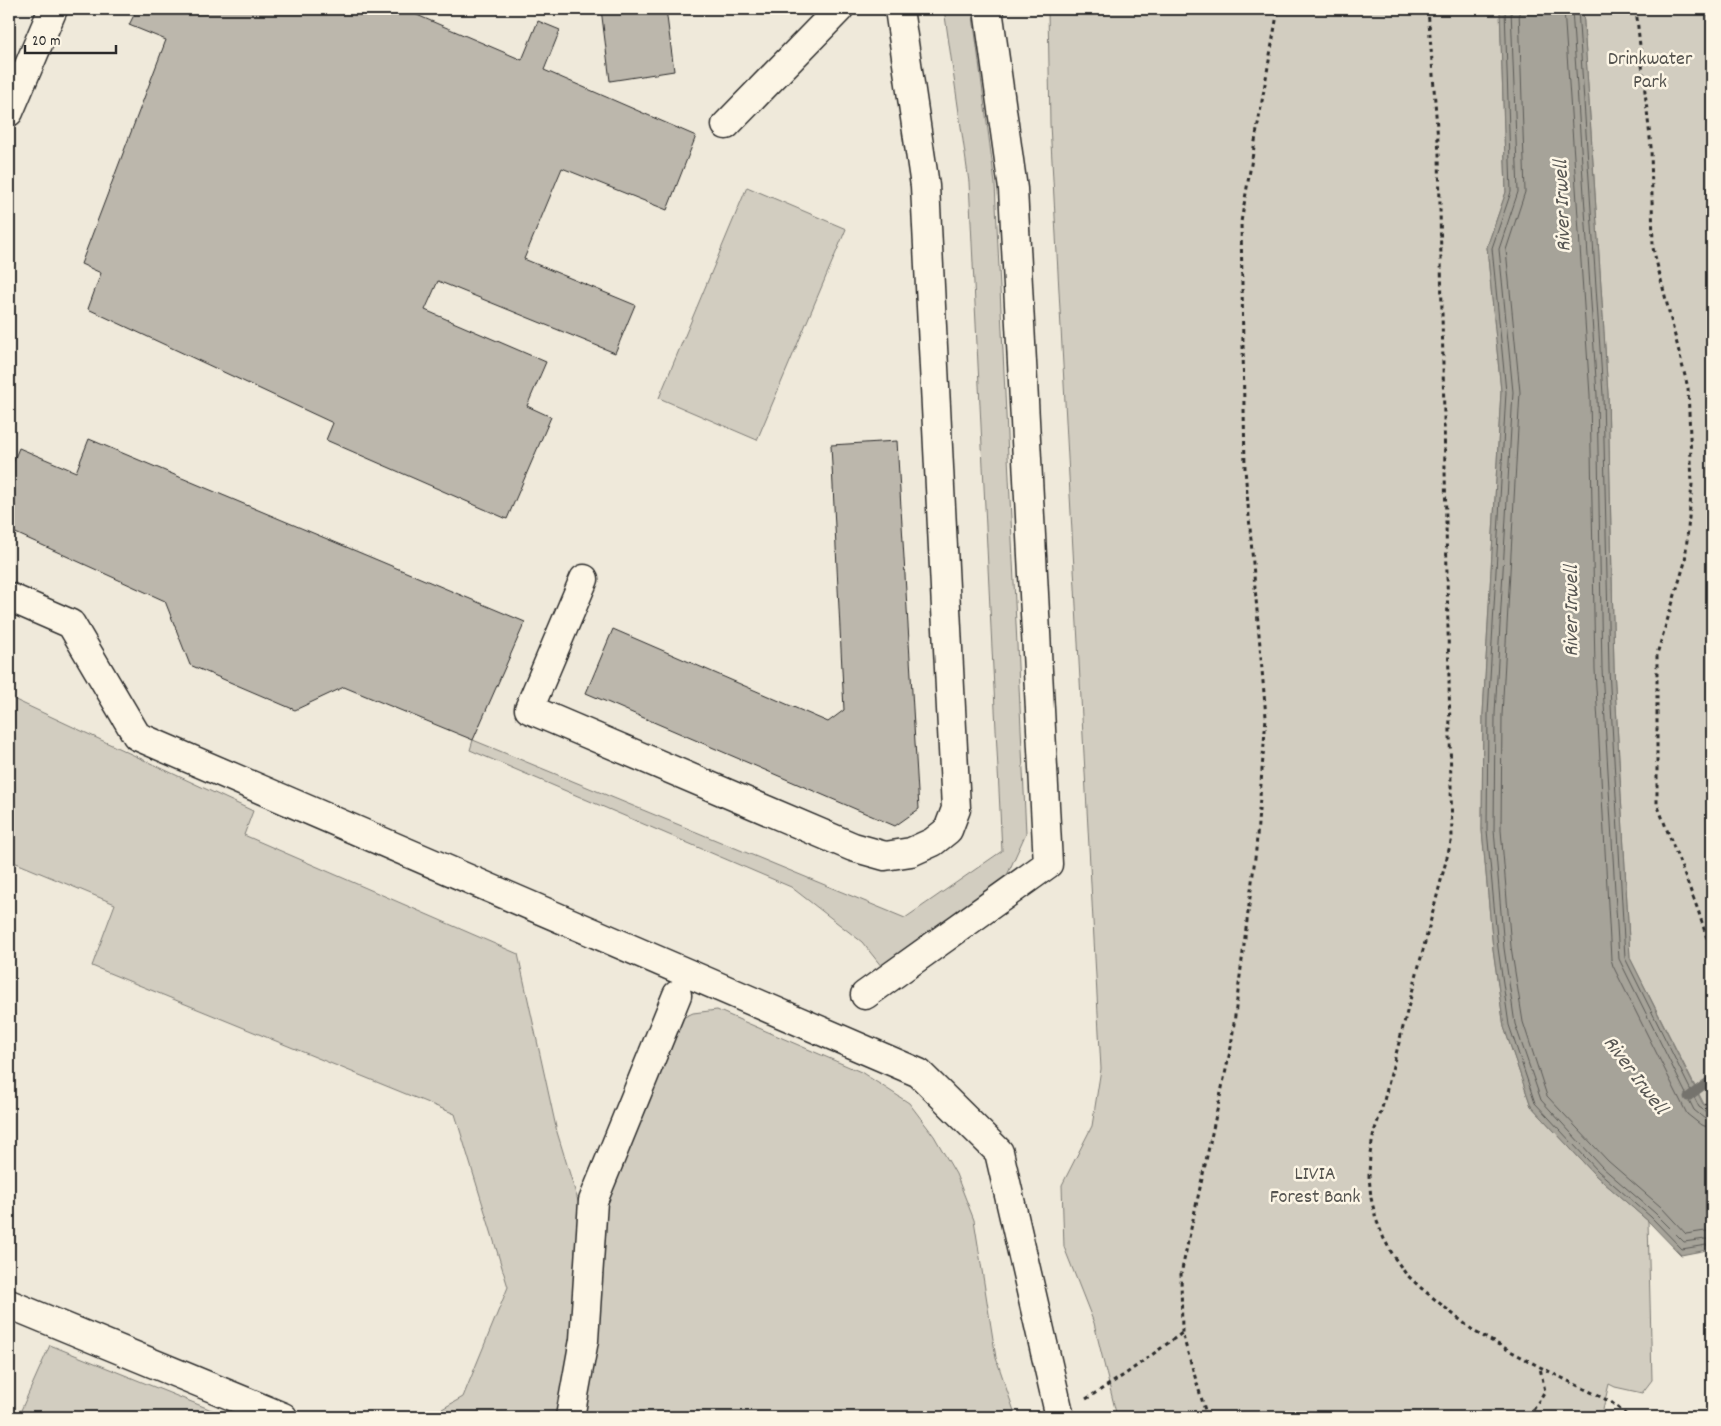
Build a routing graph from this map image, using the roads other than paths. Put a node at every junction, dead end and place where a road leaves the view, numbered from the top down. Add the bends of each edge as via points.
1 (53, 9) edge
2 (839, 9) edge
3 (899, 9) edge
4 (988, 9) edge
5 (9, 112) edge
6 (726, 125) dead end
7 (584, 579) dead end
8 (9, 597) edge
9 (678, 995) dead end
10 (865, 995) dead end
11 (9, 1304) edge
12 (1060, 1416) edge
13 (284, 1417) edge
14 (570, 1417) edge

1 - 5 street
2 - 6 street
3 - 7 street via 925,186 956,809 948,830 933,842 911,852 886,856 869,852 529,709
4 - 10 street via 1012,189 1048,864
8 - 12 street via 71,624 137,736 919,1073 999,1152
9 - 14 street via 593,1201 584,1340
11 - 13 street

